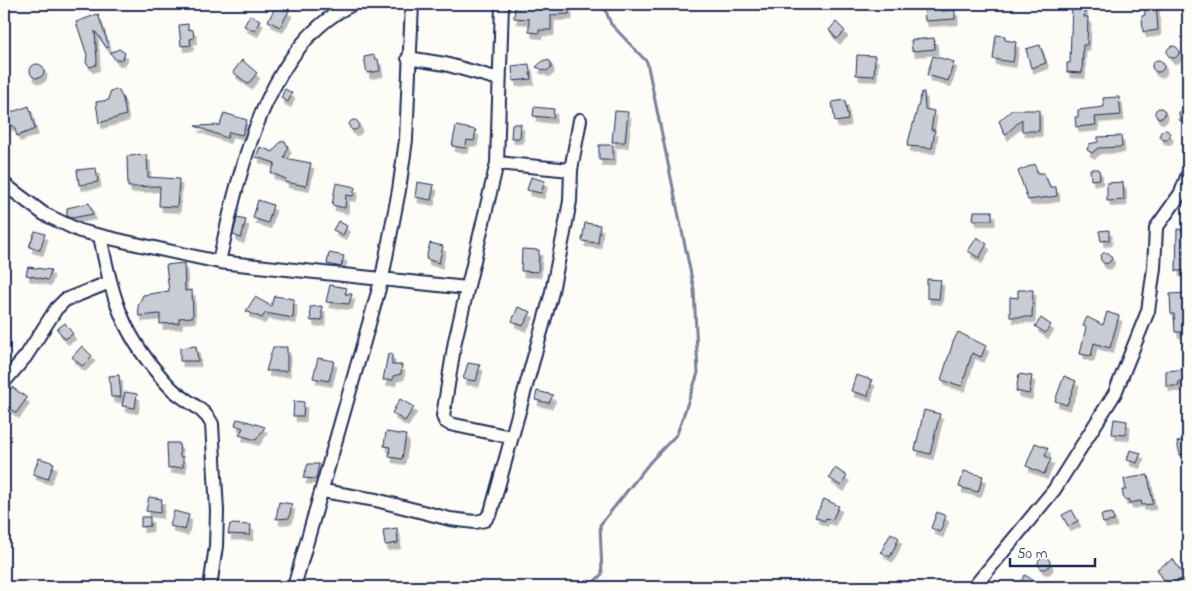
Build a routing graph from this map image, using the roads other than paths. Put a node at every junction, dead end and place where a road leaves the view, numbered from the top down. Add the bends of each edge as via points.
1 (353, 4) edge
2 (412, 4) edge
3 (502, 4) edge
4 (408, 58) junction
5 (499, 79) junction
6 (580, 120) dead end
7 (497, 163) junction
8 (571, 170) junction
9 (1188, 174) edge
10 (4, 184) edge
11 (100, 236) junction
12 (219, 262) junction
13 (382, 278) junction
14 (110, 282) junction
15 (467, 288) junction
16 (4, 382) edge
17 (511, 437) junction
18 (323, 492) junction
19 (210, 587) edge
20 (294, 587) edge
21 (974, 587) edge

1 - 12 street via 314,30 281,74 256,130 232,203
2 - 4 street
3 - 5 street
4 - 5 street
4 - 13 street via 406,140
5 - 7 street
6 - 8 street
7 - 8 street
7 - 15 street
8 - 17 street via 570,201 553,287
9 - 21 street via 1181,193 1156,228 1148,311 1115,393 1054,490
10 - 11 street via 44,214 80,231
11 - 12 street
11 - 14 street
12 - 13 street
13 - 15 street
13 - 18 street
14 - 16 street via 65,300
14 - 19 street via 128,332 145,357 181,398 206,414 212,424 217,510
15 - 17 street via 443,416 450,424
17 - 18 street via 491,512 485,520 450,519 376,500
18 - 20 street

